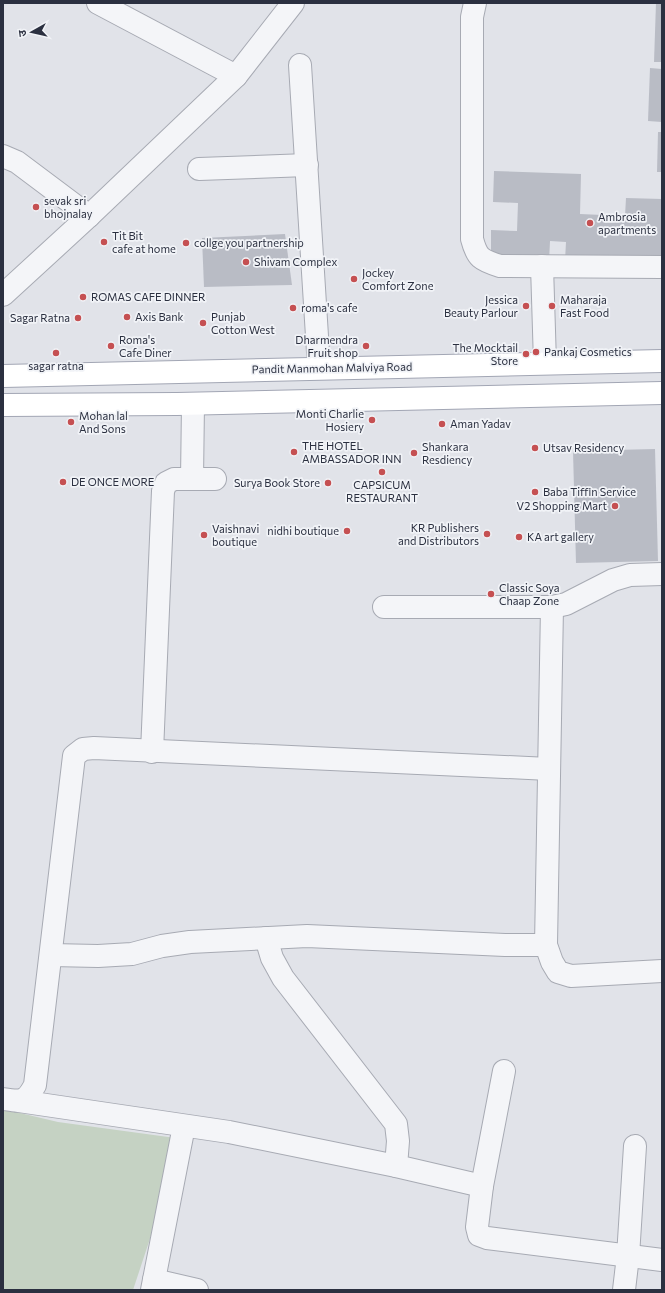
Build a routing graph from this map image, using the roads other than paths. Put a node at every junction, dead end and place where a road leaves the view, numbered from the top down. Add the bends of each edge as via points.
1 (98, 3) edge
2 (475, 3) edge
3 (285, 5) edge
4 (300, 65) dead end
5 (236, 76) junction
6 (3, 156) edge
7 (306, 165) junction
8 (199, 169) dead end
9 (89, 216) junction
10 (542, 266) junction
11 (662, 267) edge
12 (3, 295) edge
13 (662, 361) edge
14 (545, 363) junction
15 (319, 368) junction
16 (3, 376) edge
17 (662, 393) edge
18 (193, 404) junction
19 (3, 405) edge
20 (192, 479) junction
21 (215, 479) dead end
22 (662, 574) edge
23 (384, 607) dead end
24 (552, 607) junction
25 (152, 752) junction
26 (549, 769) junction
27 (266, 938) junction
28 (546, 945) junction
29 (51, 955) junction
30 (662, 971) edge
31 (504, 1071) dead end
32 (11, 1100) edge
33 (184, 1126) junction
34 (635, 1146) dead end
35 (396, 1166) junction
36 (482, 1186) junction
37 (628, 1256) junction
38 (662, 1260) edge
39 (153, 1285) edge
40 (197, 1290) edge
41 (624, 1290) edge

1 - 5 street
2 - 10 street via 472,17 472,239 475,251 484,261 500,266
3 - 5 street
4 - 7 street
5 - 9 street
6 - 9 street via 17,162
7 - 8 street
7 - 15 street
9 - 12 street
10 - 11 street
10 - 14 street
13 - 14 main road, Pandit Manmohan Malviya Road
14 - 15 main road, Pandit Manmohan Malviya Road
15 - 16 main road, Pandit Manmohan Malviya Road
17 - 18 main road
18 - 19 main road
18 - 20 street
20 - 21 street
20 - 25 street via 174,479 166,483 163,491
22 - 24 street via 630,575 613,580 566,604
23 - 24 street
24 - 26 street
25 - 26 street
25 - 29 street via 94,748 83,749 74,756
26 - 28 street
27 - 28 street via 307,936
27 - 29 street via 190,942 132,954
27 - 35 street via 272,958 283,978 396,1124
28 - 30 street via 558,972 570,976
29 - 32 street via 35,1085 29,1096
31 - 36 street
32 - 33 street
33 - 35 street via 229,1132
33 - 39 street
34 - 37 street
35 - 36 street
36 - 37 street via 478,1235
37 - 38 street
37 - 41 street
39 - 40 street

